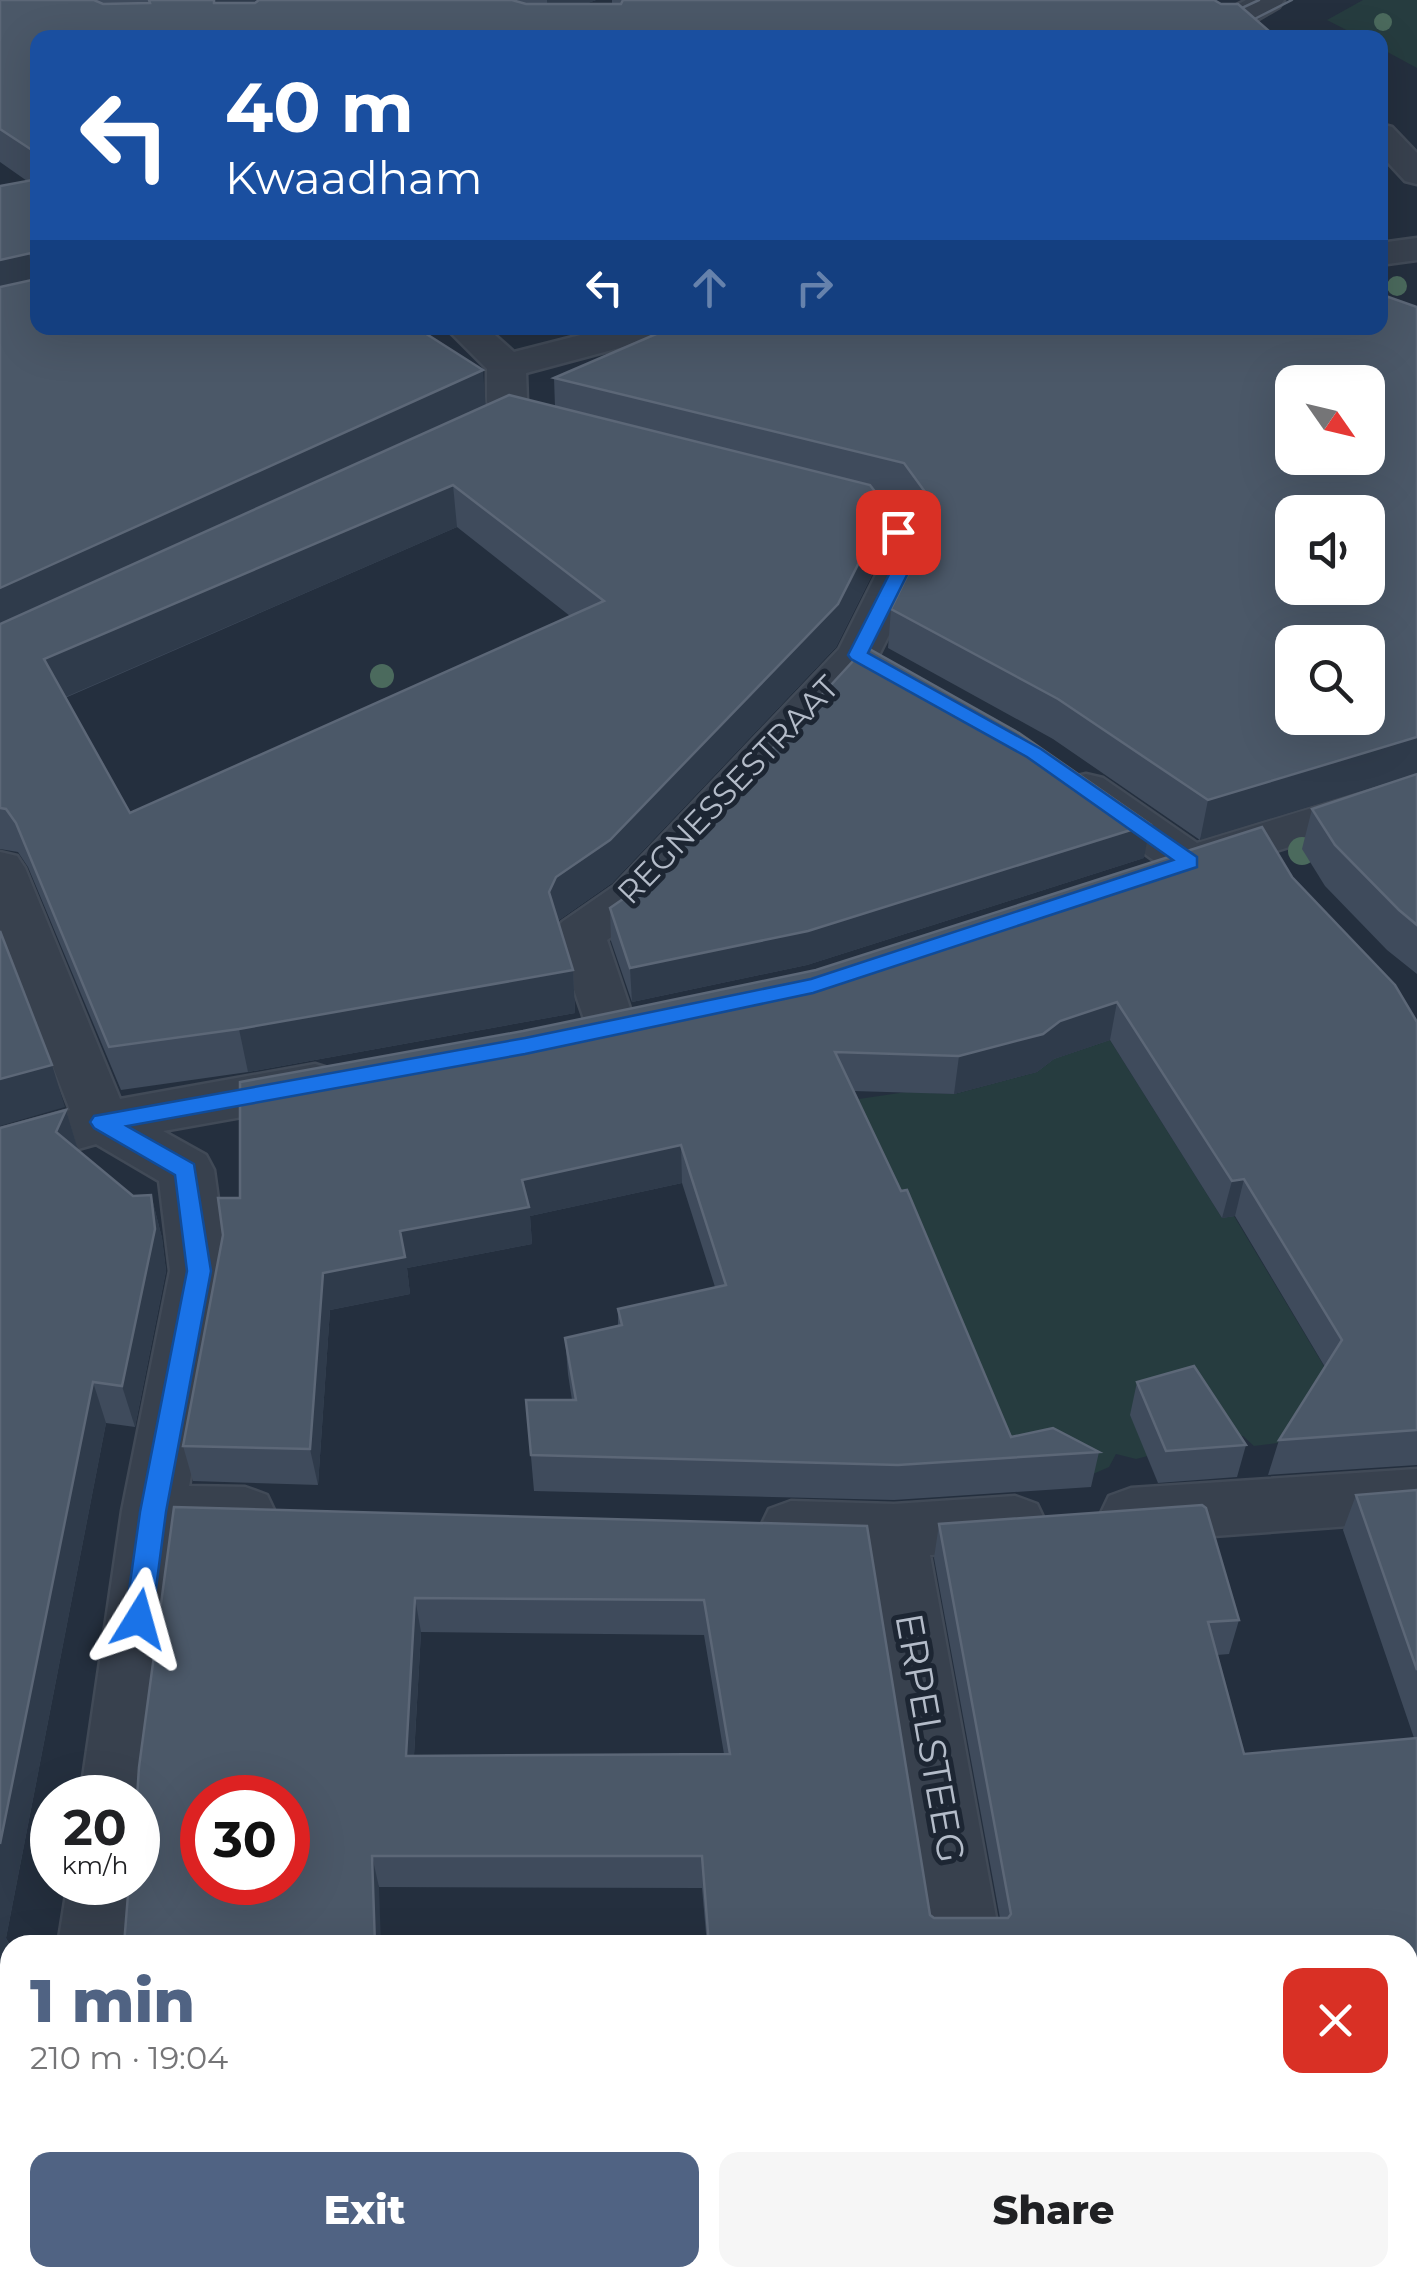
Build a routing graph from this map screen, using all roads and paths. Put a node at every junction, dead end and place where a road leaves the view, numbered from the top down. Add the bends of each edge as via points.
1 (1268, 0) edge
2 (1179, 8) edge
3 (1215, 30) edge
4 (1227, 30) edge
5 (1417, 249) edge
6 (1388, 253) edge
7 (473, 335) edge
8 (624, 335) edge
9 (506, 366) junction
10 (509, 427) edge
11 (774, 487) edge
12 (858, 655) junction
13 (900, 679) edge
14 (1049, 764) edge
15 (1417, 791) edge
16 (1265, 838) junction
17 (1190, 862) junction
18 (0, 868) edge
19 (1133, 881) edge
20 (1294, 884) edge
21 (666, 1017) edge
22 (611, 1029) junction
23 (560, 1039) edge
24 (371, 1074) edge
25 (102, 1122) junction
26 (0, 1150) edge
27 (1417, 1494) edge
28 (153, 1512) junction
29 (293, 1515) edge
30 (741, 1527) edge
31 (894, 1531) junction
32 (117, 1775) edge
33 (100, 1905) edge
34 (95, 1935) edge
35 (964, 1935) edge

1 - 4 street
2 - 3 street
5 - 6 street
7 - 9 street
8 - 9 street
9 - 10 street
11 - 12 street via 886,514 911,549
12 - 13 street
12 - 22 street, REGNESSESTRAAT via 632,898 580,934
14 - 17 street
15 - 16 street
16 - 17 street
16 - 20 street
17 - 19 street
18 - 25 street
21 - 22 street
22 - 23 street
24 - 25 street
25 - 26 street
25 - 28 street via 186,1170 199,1271
27 - 31 street
28 - 29 street
28 - 32 street
30 - 31 street
31 - 35 street, ERPELSTEEG
33 - 34 street

